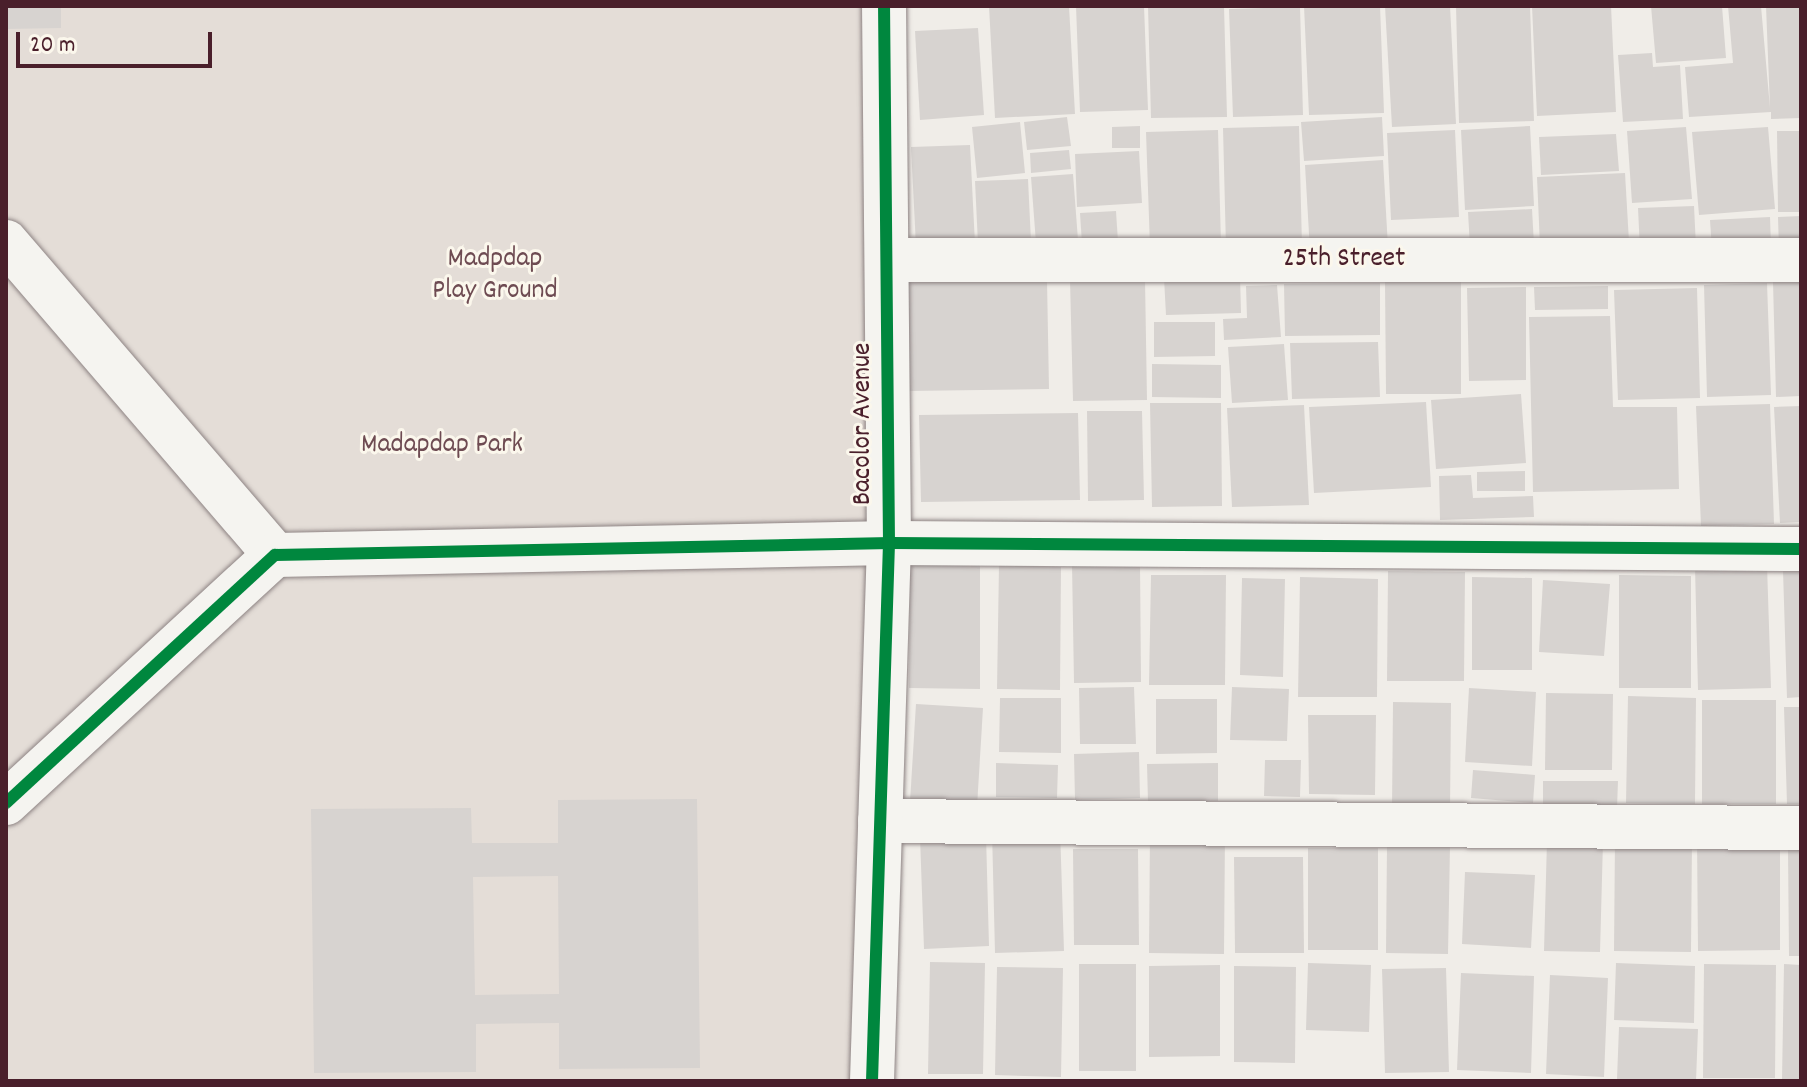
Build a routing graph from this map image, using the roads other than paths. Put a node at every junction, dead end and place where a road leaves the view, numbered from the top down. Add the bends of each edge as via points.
1 (884, 6) edge
2 (6, 242) edge
3 (888, 260) junction
4 (1801, 260) edge
5 (889, 543) junction
6 (1801, 549) edge
7 (275, 555) junction
8 (6, 803) edge
9 (880, 821) junction
10 (1801, 828) edge
11 (872, 1081) edge

1 - 3 street, Bacolor Avenue
2 - 7 street
3 - 4 street, 25th Street
3 - 5 street, Bacolor Avenue
5 - 6 street
5 - 7 street
5 - 9 street, Bacolor Avenue
7 - 8 street
9 - 10 street
9 - 11 street, Bacolor Avenue

